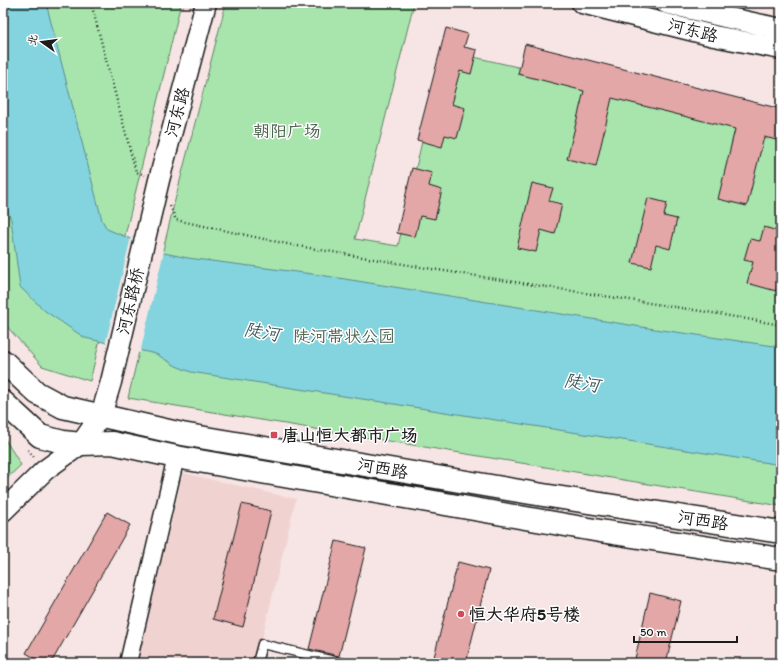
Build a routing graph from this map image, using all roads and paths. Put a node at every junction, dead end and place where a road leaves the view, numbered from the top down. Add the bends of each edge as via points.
1 (91, 3) edge
2 (206, 3) edge
3 (582, 3) edge
4 (666, 3) edge
5 (781, 29) edge
6 (781, 49) edge
7 (159, 180) junction
8 (149, 221) joint
9 (781, 325) edge
10 (3, 361) edge
11 (3, 402) edge
12 (101, 415) junction
13 (81, 444) junction
14 (176, 456) junction
15 (3, 510) edge
16 (781, 532) edge
17 (781, 560) edge
18 (128, 663) edge
19 (257, 663) edge
20 (343, 663) edge

1 - 7 path via 136,172
2 - 7 street, 河东路
3 - 6 street, 河东路 via 714,36
4 - 5 street, 河东路
7 - 8 street, 河东路
7 - 9 path via 176,220 315,249
8 - 12 street, 河东路桥
10 - 12 main road, 河西路 via 37,393 63,407
11 - 13 main road, 河西路 via 40,436
12 - 13 street, 河东路桥
12 - 16 main road, 河西路 via 197,437
13 - 14 main road, 河西路 via 112,443
13 - 15 street, 河东路桥 via 45,470
14 - 17 main road, 河西路 via 600,531
14 - 18 street
19 - 20 lane via 262,644

